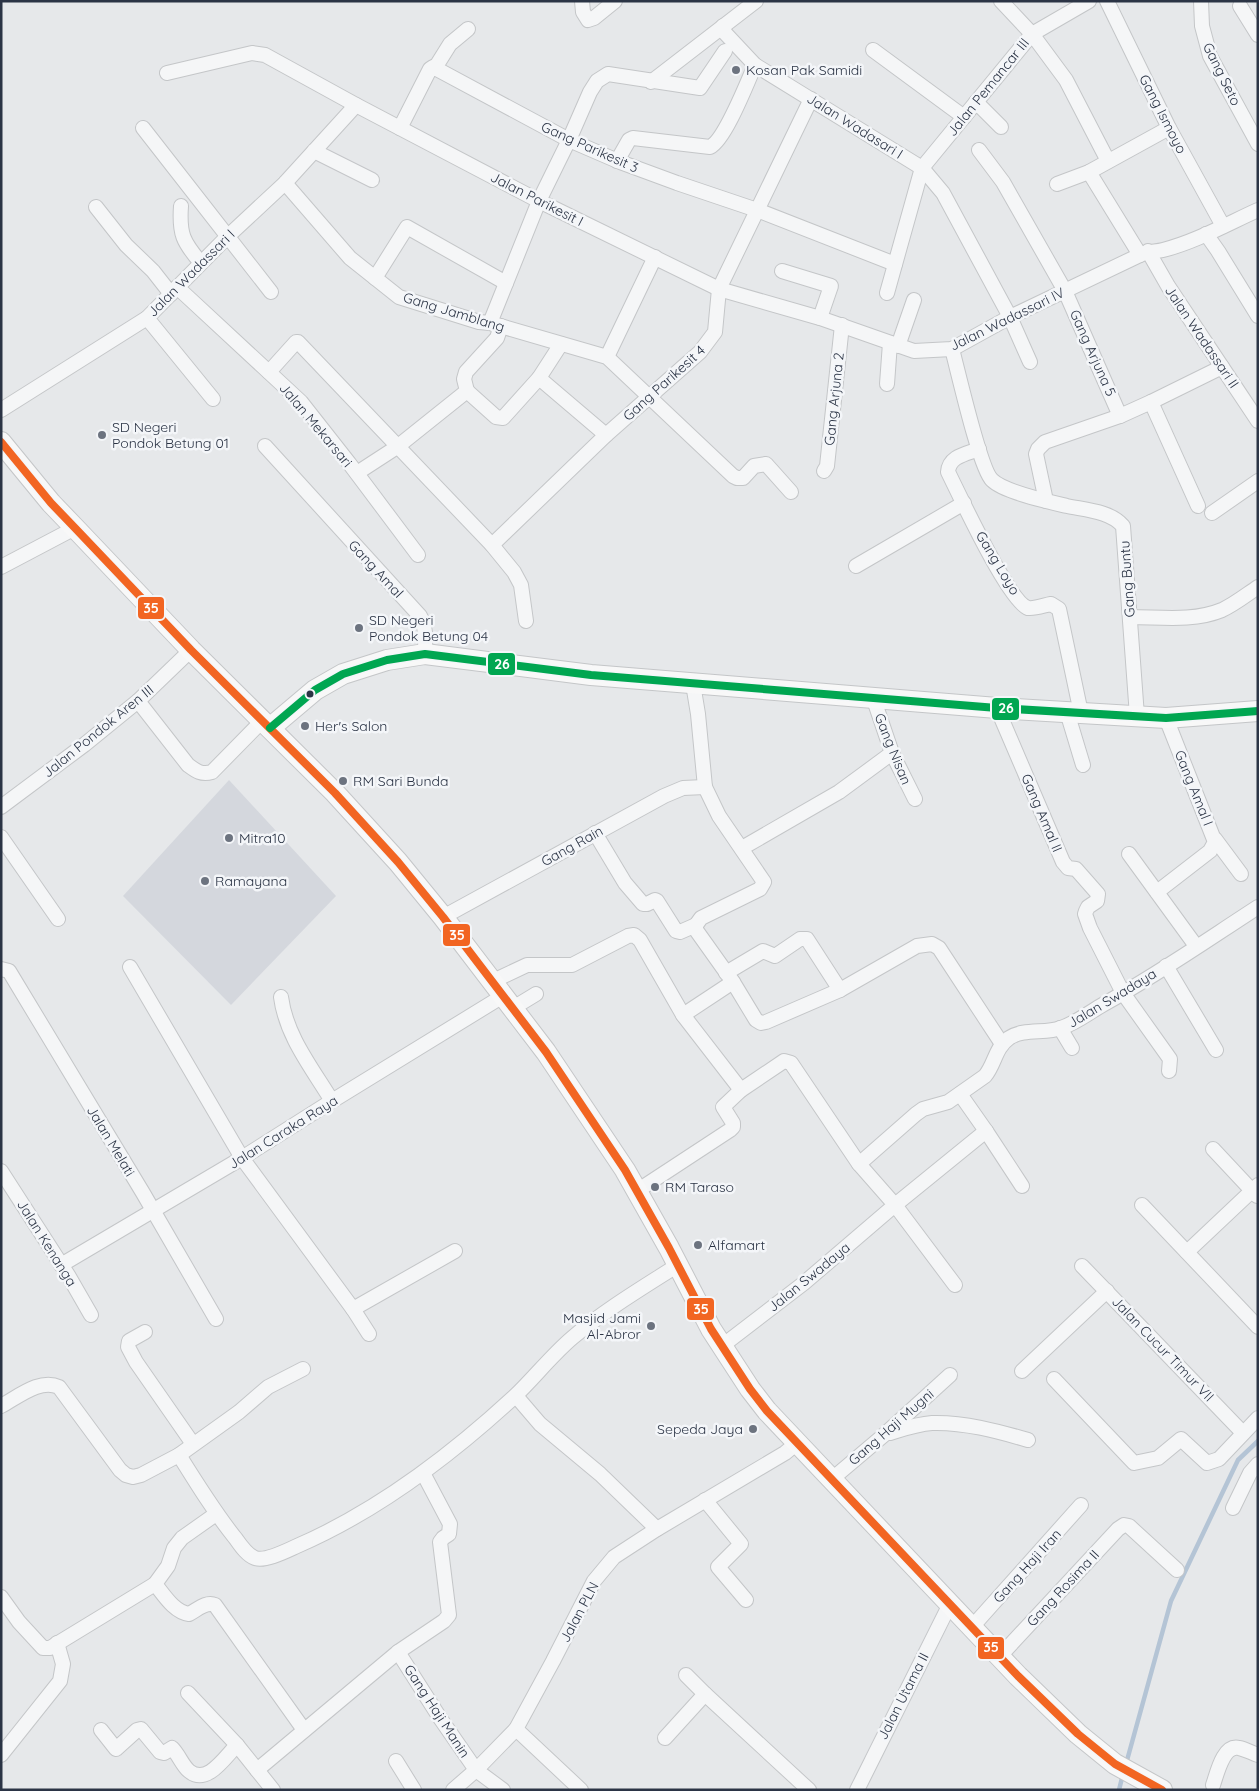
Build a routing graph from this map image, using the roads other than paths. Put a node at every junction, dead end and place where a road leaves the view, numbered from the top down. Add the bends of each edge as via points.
1 (582, 1) edge
2 (615, 1) edge
3 (756, 1) edge
4 (1001, 1) edge
5 (1089, 1) edge
6 (1107, 1) edge
7 (1201, 1) edge
8 (1240, 6) dead end
9 (723, 26) junction
10 (468, 29) dead end
11 (1032, 34) junction
12 (1258, 35) edge
13 (872, 50) dead end
14 (725, 51) dead end
15 (755, 65) junction
16 (433, 68) junction
17 (167, 73) dead end
18 (651, 82) junction
19 (811, 99) junction
20 (976, 102) junction
21 (356, 105) junction
22 (964, 116) junction
23 (143, 128) dead end
24 (400, 128) junction
25 (1001, 128) dead end
26 (1169, 128) junction
27 (569, 140) junction
28 (1258, 144) edge
29 (979, 150) dead end
30 (314, 151) junction
31 (616, 161) junction
32 (1108, 161) junction
33 (922, 168) junction
34 (1089, 172) junction
35 (372, 180) dead end
36 (285, 183) junction
37 (1057, 184) dead end
38 (539, 201) junction
39 (181, 206) dead end
40 (96, 207) dead end
41 (756, 210) junction
42 (1258, 210) edge
43 (1223, 226) junction
44 (1206, 234) junction
45 (227, 237) junction
46 (1144, 253) junction
47 (655, 258) junction
48 (201, 263) junction
49 (895, 264) junction
50 (782, 271) dead end
51 (375, 278) junction
52 (506, 283) junction
53 (720, 289) junction
54 (174, 291) junction
55 (1065, 291) junction
56 (271, 292) dead end
57 (887, 294) dead end
58 (914, 300) dead end
59 (1258, 316) edge
60 (1010, 317) junction
61 (147, 318) junction
62 (820, 318) junction
63 (495, 325) junction
64 (842, 325) junction
65 (561, 344) junction
66 (894, 344) junction
67 (952, 349) junction
68 (607, 357) junction
69 (1030, 362) dead end
70 (1222, 367) junction
71 (270, 372) junction
72 (539, 378) junction
73 (887, 384) dead end
74 (467, 391) junction
75 (649, 397) junction
76 (213, 399) dead end
77 (1152, 402) junction
78 (1, 410) edge
79 (1120, 416) junction
80 (1258, 421) edge
81 (606, 435) junction
82 (1, 442) edge
83 (265, 446) dead end
84 (397, 447) junction
85 (979, 450) junction
86 (824, 471) dead end
87 (357, 473) junction
88 (1258, 481) edge
89 (791, 492) dead end
90 (1046, 501) junction
91 (964, 503) junction
92 (1198, 506) dead end
93 (1212, 514) dead end
94 (75, 528) junction
95 (492, 545) junction
96 (418, 555) dead end
97 (856, 566) dead end
98 (1, 567) edge
99 (1258, 587) edge
100 (1130, 617) junction
101 (526, 621) dead end
102 (192, 650) junction
103 (425, 654) junction
104 (693, 684) junction
105 (873, 697) junction
106 (138, 700) junction
107 (997, 708) junction
108 (1258, 711) edge
109 (1074, 713) junction
110 (1137, 716) junction
111 (1166, 718) junction
112 (266, 724) junction
113 (892, 753) junction
114 (1082, 765) dead end
115 (705, 787) junction
116 (915, 799) dead end
117 (1, 807) edge
118 (595, 833) junction
119 (1, 836) edge
120 (1215, 840) junction
121 (742, 848) junction
122 (1129, 854) dead end
123 (1241, 874) dead end
124 (1156, 892) junction
125 (1258, 907) edge
126 (443, 917) junction
127 (58, 919) dead end
128 (696, 925) junction
129 (1196, 946) junction
130 (1166, 966) junction
131 (130, 967) dead end
132 (1, 969) edge
133 (729, 978) junction
134 (840, 990) junction
135 (536, 994) dead end
136 (1123, 994) junction
137 (503, 995) junction
138 (281, 997) dead end
139 (683, 1015) junction
140 (1060, 1028) junction
141 (1002, 1044) junction
142 (1072, 1048) dead end
143 (1216, 1050) dead end
144 (1168, 1071) dead end
145 (741, 1090) junction
146 (960, 1094) junction
147 (332, 1101) junction
148 (986, 1131) junction
149 (1213, 1149) dead end
150 (242, 1158) junction
151 (859, 1164) junction
152 (1, 1171) edge
153 (1022, 1186) dead end
154 (637, 1190) junction
155 (1256, 1191) edge
156 (895, 1205) junction
157 (1142, 1205) dead end
158 (153, 1211) junction
159 (455, 1251) dead end
160 (1188, 1252) junction
161 (61, 1265) junction
162 (678, 1266) junction
163 (1082, 1266) dead end
164 (955, 1285) dead end
165 (1107, 1291) junction
166 (353, 1309) junction
167 (91, 1315) dead end
168 (216, 1319) dead end
169 (1258, 1327) edge
170 (145, 1332) dead end
171 (369, 1334) dead end
172 (722, 1346) junction
173 (303, 1369) dead end
174 (1022, 1371) dead end
175 (950, 1375) dead end
176 (1054, 1380) dead end
177 (516, 1396) junction
178 (1, 1406) edge
179 (1258, 1418) edge
180 (1243, 1433) junction
181 (884, 1435) junction
182 (1028, 1440) dead end
183 (797, 1443) junction
184 (194, 1444) junction
185 (179, 1455) junction
186 (1258, 1464) edge
187 (422, 1473) junction
188 (832, 1479) junction
189 (705, 1500) junction
190 (1081, 1505) dead end
191 (1233, 1508) dead end
192 (216, 1514) junction
193 (657, 1528) junction
194 (1177, 1570) dead end
195 (155, 1584) junction
196 (1, 1597) edge
197 (746, 1600) dead end
198 (950, 1604) junction
199 (972, 1627) junction
200 (57, 1642) junction
201 (398, 1652) junction
202 (1000, 1656) junction
203 (686, 1675) dead end
204 (188, 1693) dead end
205 (705, 1694) junction
206 (516, 1729) junction
207 (101, 1730) dead end
208 (304, 1730) junction
209 (665, 1738) dead end
210 (237, 1745) junction
211 (1258, 1755) edge
212 (1, 1756) edge
213 (396, 1761) dead end
214 (257, 1770) junction
215 (476, 1770) junction
216 (1212, 1785) dead end
217 (273, 1790) edge
218 (414, 1790) edge
219 (453, 1790) edge
220 (503, 1790) edge
221 (581, 1790) edge
222 (809, 1790) edge
223 (857, 1790) edge
224 (1162, 1790) edge

1 - 2 street via 584,17 589,20
3 - 9 street
4 - 11 street
5 - 11 street, Jalan Pemancar III
6 - 26 street, Gang Ismoyo
7 - 28 street, Gang Seto via 1202,26 1210,56
8 - 12 street
9 - 15 street, Jalan Wadasari I via 725,34
9 - 18 street
10 - 16 street via 450,44
11 - 20 street, Jalan Pemancar III
11 - 32 street via 1070,86
13 - 22 street
14 - 18 street via 700,88
15 - 19 street, Jalan Wadasari I
15 - 31 street via 723,134 714,145 633,138
16 - 24 street
16 - 27 street, Gang Parikesit 3
17 - 21 street, Jalan Parikesit I via 259,53
18 - 27 street via 608,74 597,81
19 - 33 street, Jalan Wadasari I
19 - 41 street, Gang Parikesit 4
20 - 22 street, Jalan Pemancar III
20 - 25 street
21 - 24 street, Jalan Parikesit I
21 - 30 street, Jalan Wadassari I
22 - 33 street, Jalan Pemancar III
23 - 45 street
24 - 38 street, Jalan Parikesit I
26 - 32 street
26 - 43 street, Gang Ismoyo
27 - 31 street, Gang Parikesit 3
27 - 38 street
29 - 55 street, Gang Arjuna 5 via 1003,182
30 - 35 street
30 - 36 street, Jalan Wadassari I
31 - 41 street, Gang Parikesit 3
32 - 34 street
33 - 49 street
33 - 60 street, Jalan Wadasari I via 943,193
34 - 37 street
34 - 46 street, Jalan Wadassari II
36 - 45 street, Jalan Wadassari I
36 - 51 street, Gang Jamblang via 350,258
38 - 47 street, Jalan Parikesit I
38 - 52 street
39 - 48 street via 184,243
40 - 54 street, Jalan Mekarsari via 126,245
41 - 49 street, Gang Parikesit 3
41 - 53 street, Gang Parikesit 4
42 - 43 street, Jalan Wadassari IV
43 - 44 street, Jalan Wadassari IV
44 - 46 street, Jalan Wadassari IV
44 - 59 street
45 - 48 street, Jalan Wadassari I
45 - 56 street
46 - 55 street, Jalan Wadassari IV
46 - 70 street, Jalan Wadassari II
47 - 53 street, Jalan Parikesit I
47 - 68 street
48 - 54 street, Jalan Wadassari I
49 - 57 street
50 - 62 street via 831,286
51 - 52 street via 407,227
51 - 63 street, Gang Jamblang via 400,297
52 - 63 street
53 - 62 street, Jalan Wadassari IV
53 - 75 street, Gang Parikesit 4 via 715,332 710,341
54 - 61 street, Jalan Wadassari I
54 - 71 street, Jalan Mekarsari
55 - 60 street, Jalan Wadassari IV
55 - 79 street, Gang Arjuna 5
58 - 66 street
60 - 67 street, Jalan Wadassari IV
60 - 69 street, Jalan Wadasari I
61 - 76 street
61 - 78 street, Jalan Wadassari I
62 - 64 street, Jalan Wadassari IV
63 - 65 street, Gang Jamblang
63 - 74 street via 497,338 466,372
64 - 66 street, Jalan Wadassari IV
64 - 86 street, Gang Arjuna 2
65 - 68 street, Gang Jamblang
65 - 72 street
66 - 67 street, Jalan Wadassari IV via 914,351
66 - 73 street
67 - 85 street, Gang Buntu
68 - 75 street
70 - 77 street
70 - 80 street, Jalan Wadassari II
71 - 84 street via 297,341
71 - 87 street, Jalan Mekarsari via 301,402
72 - 74 street via 506,416 500,418
72 - 81 street
74 - 84 street
75 - 81 street, Gang Parikesit 4
75 - 89 street via 733,476 744,478 754,466 766,464
77 - 79 street
77 - 92 street
79 - 90 street via 1041,445 1036,454
81 - 95 street, Gang Parikesit 4
82 - 94 main road
83 - 103 street, Gang Amal via 420,616 424,623
84 - 87 street
84 - 95 street
85 - 90 street, Gang Buntu via 994,482
85 - 91 street, Gang Loyo via 954,458 948,467
87 - 96 street, Jalan Mekarsari
88 - 93 street
90 - 100 street, Gang Buntu via 1108,515 1124,526
91 - 97 street
91 - 109 street, Gang Loyo via 1011,591 1029,608 1051,604 1059,609
94 - 98 street
94 - 102 main road
95 - 101 street via 521,585
99 - 100 street via 1227,607 1203,616
100 - 110 street, Gang Buntu
102 - 106 street, Jalan Pondok Aren III
102 - 112 main road
103 - 104 main road
103 - 112 main road via 386,660 343,674
104 - 105 main road
104 - 115 street
105 - 107 main road
105 - 113 street, Gang Nisan
106 - 112 street via 188,764 204,774 212,772
106 - 117 street, Jalan Pondok Aren III
107 - 109 main road
107 - 136 street, Gang Amal II via 1063,862 1068,868 1076,869 1098,894 1097,901 1088,907 1085,914
108 - 111 main road
109 - 110 main road
109 - 114 street
110 - 111 main road
111 - 120 street, Gang Amal I
112 - 126 main road via 335,793
113 - 116 street, Gang Nisan
113 - 121 street via 839,792
115 - 118 street, Gang Rain via 676,790
115 - 121 street via 719,816
118 - 126 street, Gang Rain
118 - 128 street via 620,875 643,904 657,901 676,931
119 - 127 street
120 - 123 street
120 - 124 street, Gang Amal I via 1210,851
121 - 128 street via 763,879 763,887 701,918
122 - 124 street
124 - 129 street
125 - 129 street, Jalan Swadaya
126 - 137 main road
128 - 133 street via 696,930
129 - 130 street, Jalan Swadaya
130 - 136 street, Jalan Swadaya
130 - 143 street
131 - 150 street
132 - 158 street, Jalan Melati via 9,971
133 - 134 street via 756,1020 761,1022
133 - 134 street via 762,951 775,956 807,938
133 - 139 street
134 - 141 street via 917,946 932,944 939,948
135 - 137 street
136 - 140 street, Jalan Swadaya
136 - 144 street via 1170,1059
137 - 139 street via 527,965 572,965 628,936 634,936 640,940
137 - 147 street, Jalan Caraka Raya
137 - 154 main road via 580,1101
138 - 147 street via 287,1024
139 - 145 street
140 - 141 street, Jalan Swadaya via 1017,1035
140 - 142 street
141 - 146 street via 987,1074
145 - 151 street via 788,1061
145 - 154 street via 724,1107 733,1123 730,1130
146 - 148 street
146 - 151 street via 944,1104 923,1109
147 - 150 street, Jalan Caraka Raya
148 - 153 street
148 - 156 street, Jalan Swadaya
149 - 155 street
150 - 158 street, Jalan Caraka Raya
150 - 166 street
151 - 156 street
152 - 161 street, Jalan Kenanga
154 - 162 main road
155 - 160 street
156 - 164 street
156 - 172 street, Jalan Swadaya via 804,1283
157 - 160 street
158 - 161 street, Jalan Caraka Raya
158 - 168 street, Jalan Melati
159 - 166 street
160 - 169 street
161 - 167 street, Jalan Kenanga
162 - 172 main road
162 - 177 street via 607,1310 578,1333
163 - 165 street, Jalan Cucur Timur VII
165 - 174 street
165 - 180 street, Jalan Cucur Timur VII
166 - 171 street
170 - 184 street via 131,1339 128,1347
172 - 183 main road via 750,1389
173 - 184 street via 272,1384
175 - 181 street, Gang Haji Mugni
176 - 180 street via 1134,1462 1158,1458 1181,1439 1207,1463 1214,1462
177 - 187 street via 470,1437
177 - 193 street via 540,1424
178 - 185 street via 39,1385 53,1384 63,1390 126,1476 141,1475
179 - 180 street
181 - 182 street via 932,1423 991,1429
181 - 188 street, Gang Haji Mugni
183 - 188 main road
183 - 189 street, Jalan PLN
184 - 185 street
185 - 192 street
186 - 191 street via 1250,1473
187 - 192 street via 348,1522 263,1559 253,1558 247,1553
187 - 201 street via 450,1524 449,1534 440,1542 449,1615
188 - 198 main road
189 - 193 street, Jalan PLN
189 - 197 street via 741,1544 718,1567
190 - 199 street, Gang Haji Iran
192 - 195 street via 182,1538
193 - 206 street, Jalan PLN via 614,1558 594,1580
194 - 202 street, Gang Rosima II via 1124,1525
195 - 200 street
195 - 208 street via 182,1613 189,1614 206,1604 215,1605
196 - 200 street via 43,1648 50,1648
198 - 199 main road
198 - 223 street, Jalan Utama II
199 - 202 main road
200 - 212 street via 63,1664 60,1682
201 - 208 street
201 - 215 street, Gang Haji Manin
202 - 224 main road via 1078,1734 1115,1764
203 - 205 street
204 - 210 street
205 - 209 street
205 - 222 street
206 - 215 street, Jalan PLN
206 - 221 street
207 - 210 street via 116,1749 141,1729 160,1752 172,1748 187,1770 199,1775 211,1772
208 - 214 street
210 - 214 street
211 - 216 street via 1237,1747 1231,1749 1226,1753
213 - 218 street
214 - 217 street
215 - 219 street, Jalan PLN
215 - 220 street, Gang Haji Manin

